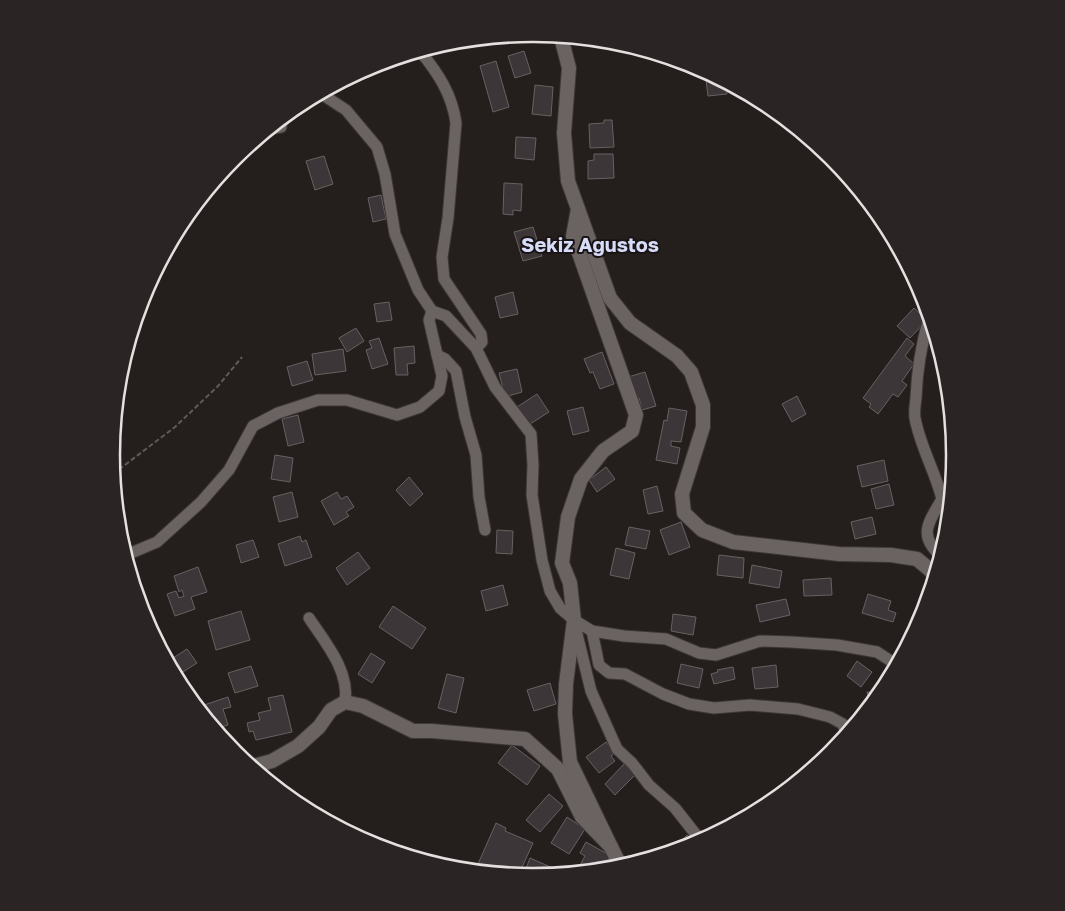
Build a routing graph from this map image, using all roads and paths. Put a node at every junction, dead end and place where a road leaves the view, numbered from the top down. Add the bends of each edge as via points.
1 (563, 43) edge
2 (425, 57) edge
3 (327, 98) edge
4 (578, 208) junction
5 (432, 311) junction
6 (926, 331) edge
7 (476, 348) junction
8 (437, 355) junction
9 (242, 356) dead end
10 (120, 468) edge
11 (485, 530) dead end
12 (934, 551) edge
13 (132, 553) edge
14 (929, 569) edge
15 (309, 618) dead end
16 (574, 620) junction
17 (592, 631) junction
18 (890, 661) edge
19 (345, 702) junction
20 (844, 727) edge
21 (259, 765) edge
22 (696, 835) edge
23 (611, 847) junction
24 (617, 860) edge

1 - 4 street via 570,68 564,133 568,181
2 - 7 street via 444,84 456,122 442,257 444,279 482,334 482,342
3 - 5 street via 346,110 377,146 395,234 418,290
4 - 14 street via 610,298 630,323 677,356 691,372 703,404 704,427 682,494 684,513 702,530 733,542 839,554 891,555 918,559
4 - 16 street via 573,236 636,415 632,430 603,451 581,479 568,517 562,563 570,583
5 - 7 street via 446,316
5 - 8 street via 429,320
6 - 12 street via 917,374 915,416 942,499 928,524 926,536
7 - 16 street via 495,387 531,434 532,495 542,560 550,591 560,608
8 - 11 street via 445,358 456,372 476,456
8 - 13 street via 442,376 439,391 420,407 397,416 347,400 318,400 278,413 253,426 229,470 201,502 158,542
9 - 10 path via 218,386 174,427
15 - 19 street via 343,676
16 - 17 street
16 - 22 street via 591,691 617,749 675,808
16 - 23 street via 565,714 570,762
17 - 18 street via 666,639 699,653 716,655 760,641 837,645 877,652
17 - 20 street via 599,665 609,673 625,674 662,694 689,704 714,708 750,705 798,709 830,717
19 - 21 street via 331,710 319,727 298,746
19 - 23 street via 363,706 413,731 525,739 558,769 582,818
23 - 24 street

